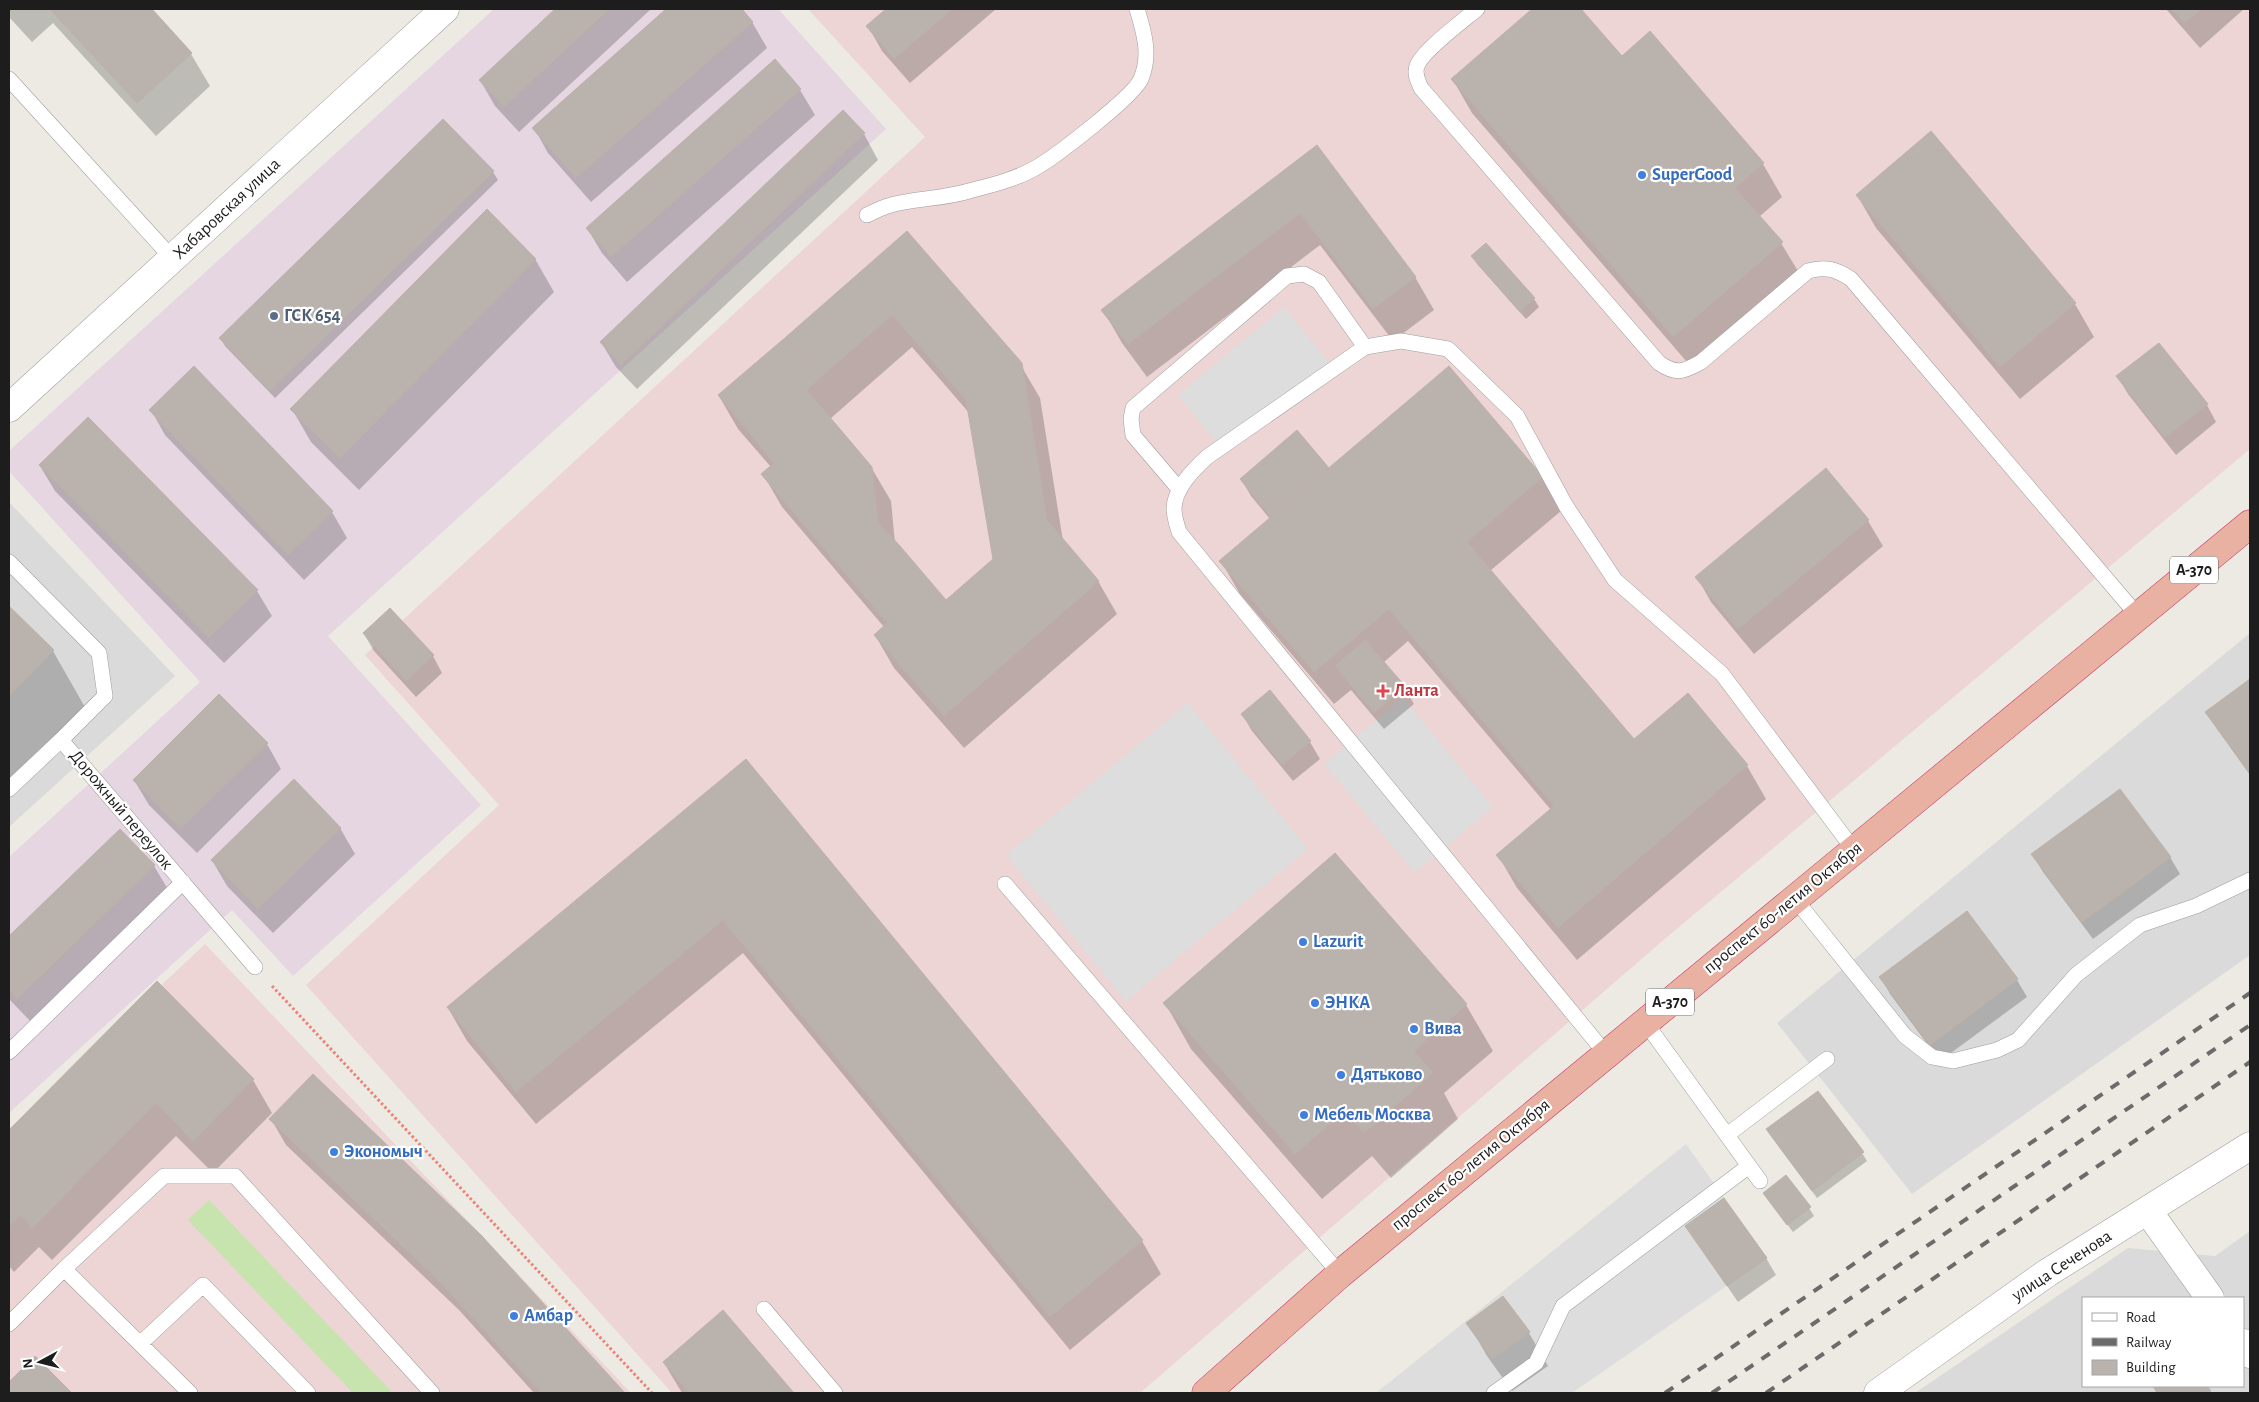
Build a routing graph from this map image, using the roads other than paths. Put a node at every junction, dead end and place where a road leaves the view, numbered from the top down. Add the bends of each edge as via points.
1 (445, 9) edge
2 (1137, 9) edge
3 (1477, 9) edge
4 (9, 79) edge
5 (867, 215) dead end
6 (173, 258) junction
7 (1365, 347) junction
8 (9, 408) edge
9 (1179, 489) junction
10 (2250, 524) edge
11 (9, 562) edge
12 (2138, 616) junction
13 (61, 740) junction
14 (9, 789) edge
15 (1854, 850) junction
16 (2250, 880) edge
17 (182, 882) junction
18 (1005, 884) dead end
19 (1795, 899) junction
20 (255, 967) dead end
21 (1645, 1022) junction
22 (9, 1052) edge
23 (1606, 1054) junction
24 (1827, 1060) dead end
25 (1727, 1135) junction
26 (2250, 1146) edge
27 (1749, 1166) junction
28 (1760, 1181) dead end
29 (2148, 1211) junction
30 (64, 1268) junction
31 (1340, 1274) junction
32 (2209, 1297) edge
33 (764, 1309) dead end
34 (9, 1324) edge
35 (141, 1343) junction
36 (190, 1393) edge
37 (308, 1393) edge
38 (432, 1393) edge
39 (835, 1393) edge
40 (1206, 1393) edge
41 (1494, 1393) edge
42 (1878, 1393) edge

1 - 6 street, Хабаровская улица
2 - 5 lane via 1147,59 1140,81 1097,123 1037,167 1002,181 938,199 889,205
3 - 12 lane via 1424,55 1417,65 1416,77 1421,88 1659,363 1671,371 1686,370 1701,362 1808,271 1823,267 1838,270 1851,279
4 - 6 lane
6 - 8 street, Хабаровская улица
7 - 9 lane via 1207,457
7 - 9 lane via 1319,282 1304,274 1287,276 1133,408 1132,435
7 - 15 lane via 1401,342 1448,349 1517,416 1566,506 1615,580 1722,674
9 - 23 lane via 1174,509 1179,532
10 - 12 highway, проспект 60-летия Октября / А-370
11 - 13 lane, Дорожный переулок via 99,653 105,696
12 - 15 highway, проспект 60-летия Октября / А-370
13 - 14 lane
13 - 17 lane, Дорожный переулок
15 - 19 highway, проспект 60-летия Октября / А-370
16 - 19 lane via 2196,906 2140,925 2076,975 2018,1040 1997,1050 1953,1061 1932,1057 1905,1036
17 - 20 lane, Дорожный переулок
17 - 22 lane
18 - 31 lane
19 - 21 highway, проспект 60-летия Октября / А-370
21 - 23 highway, проспект 60-летия Октября / А-370
21 - 25 lane
23 - 31 highway, проспект 60-летия Октября / А-370
24 - 25 lane
25 - 27 lane
26 - 29 street, улица Сеченова
27 - 28 lane
27 - 41 lane via 1564,1306 1536,1363
29 - 32 street
29 - 42 street, улица Сеченова via 2047,1273
30 - 34 lane
30 - 35 lane
30 - 38 lane via 164,1176 235,1176
31 - 40 highway, проспект 60-летия Октября / А-370
33 - 39 lane
35 - 36 lane
35 - 37 lane via 203,1285

